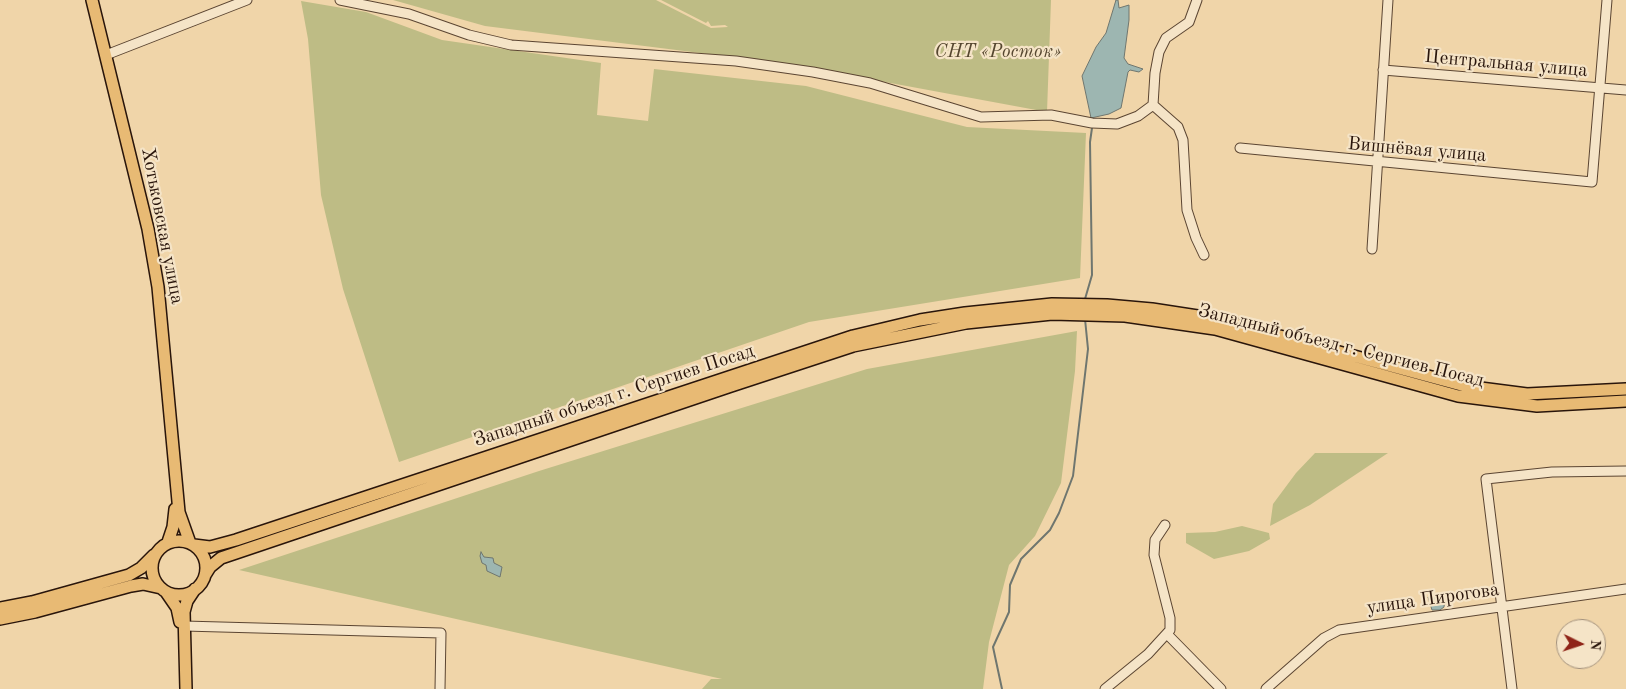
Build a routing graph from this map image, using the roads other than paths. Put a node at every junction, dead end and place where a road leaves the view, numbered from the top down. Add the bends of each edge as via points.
1 (92, 0) edge
2 (245, 0) edge
3 (340, 0) edge
4 (1197, 0) edge
5 (1388, 0) edge
6 (1607, 0) edge
7 (106, 55) junction
8 (1383, 70) junction
9 (1600, 88) junction
10 (1626, 90) edge
11 (1153, 105) junction
12 (1240, 148) dead end
13 (1377, 162) junction
14 (1372, 249) dead end
15 (1204, 255) dead end
16 (1052, 309) junction
17 (1107, 310) junction
18 (1626, 389) edge
19 (1626, 401) edge
20 (176, 463) junction
21 (1626, 471) edge
22 (1165, 525) dead end
23 (168, 542) junction
24 (192, 544) junction
25 (154, 555) junction
26 (205, 575) junction
27 (195, 589) junction
28 (1626, 589) edge
29 (163, 590) junction
30 (1501, 606) junction
31 (0, 608) edge
32 (0, 619) edge
33 (184, 626) junction
34 (1168, 634) junction
35 (184, 651) junction
36 (186, 689) edge
37 (440, 689) edge
38 (1105, 689) edge
39 (1221, 689) edge
40 (1266, 689) edge
41 (1512, 689) edge

1 - 7 main road, Хотьковская улица
2 - 7 street
3 - 11 street via 409,14 469,35 511,45 736,61 813,72 870,83 981,116 1051,115 1117,124 1138,116
4 - 11 street via 1189,22 1166,38 1159,52
5 - 8 street
6 - 9 street
7 - 20 main road, Хотьковская улица via 153,258
8 - 9 street, Центральная улица
8 - 13 street
9 - 10 street, Центральная улица
9 - 13 street, Вишнёвая улица via 1592,182
11 - 15 street via 1178,127 1184,140 1187,210
12 - 13 street, Вишнёвая улица
13 - 14 street
16 - 17 main road
16 - 24 main road, Западный объезд г. Сергиев Посад via 920,320 853,336 236,540 210,547
16 - 26 main road, Западный объезд г. Сергиев Посад via 956,324 853,346 221,558
17 - 18 main road, Западный объезд г. Сергиев Посад via 1217,319 1465,386 1527,394
17 - 19 main road, Западный объезд г. Сергиев Посад via 1215,329 1458,396 1537,406
20 - 23 main road via 174,517
20 - 24 main road via 180,517
21 - 30 street via 1552,472 1486,479
22 - 34 street via 1155,540 1154,555 1170,618
23 - 24 main road
23 - 25 main road
24 - 26 main road via 205,561
25 - 29 main road via 152,573
25 - 31 main road via 142,568 129,575
26 - 27 main road
27 - 29 main road via 184,594
27 - 33 main road via 185,607
28 - 30 street, улица Пирогова
29 - 32 main road via 143,584
29 - 35 main road via 177,608
30 - 40 street, улица Пирогова via 1336,630
30 - 41 street
33 - 35 main road
33 - 37 street via 441,633
34 - 38 street
34 - 39 street
35 - 36 main road

